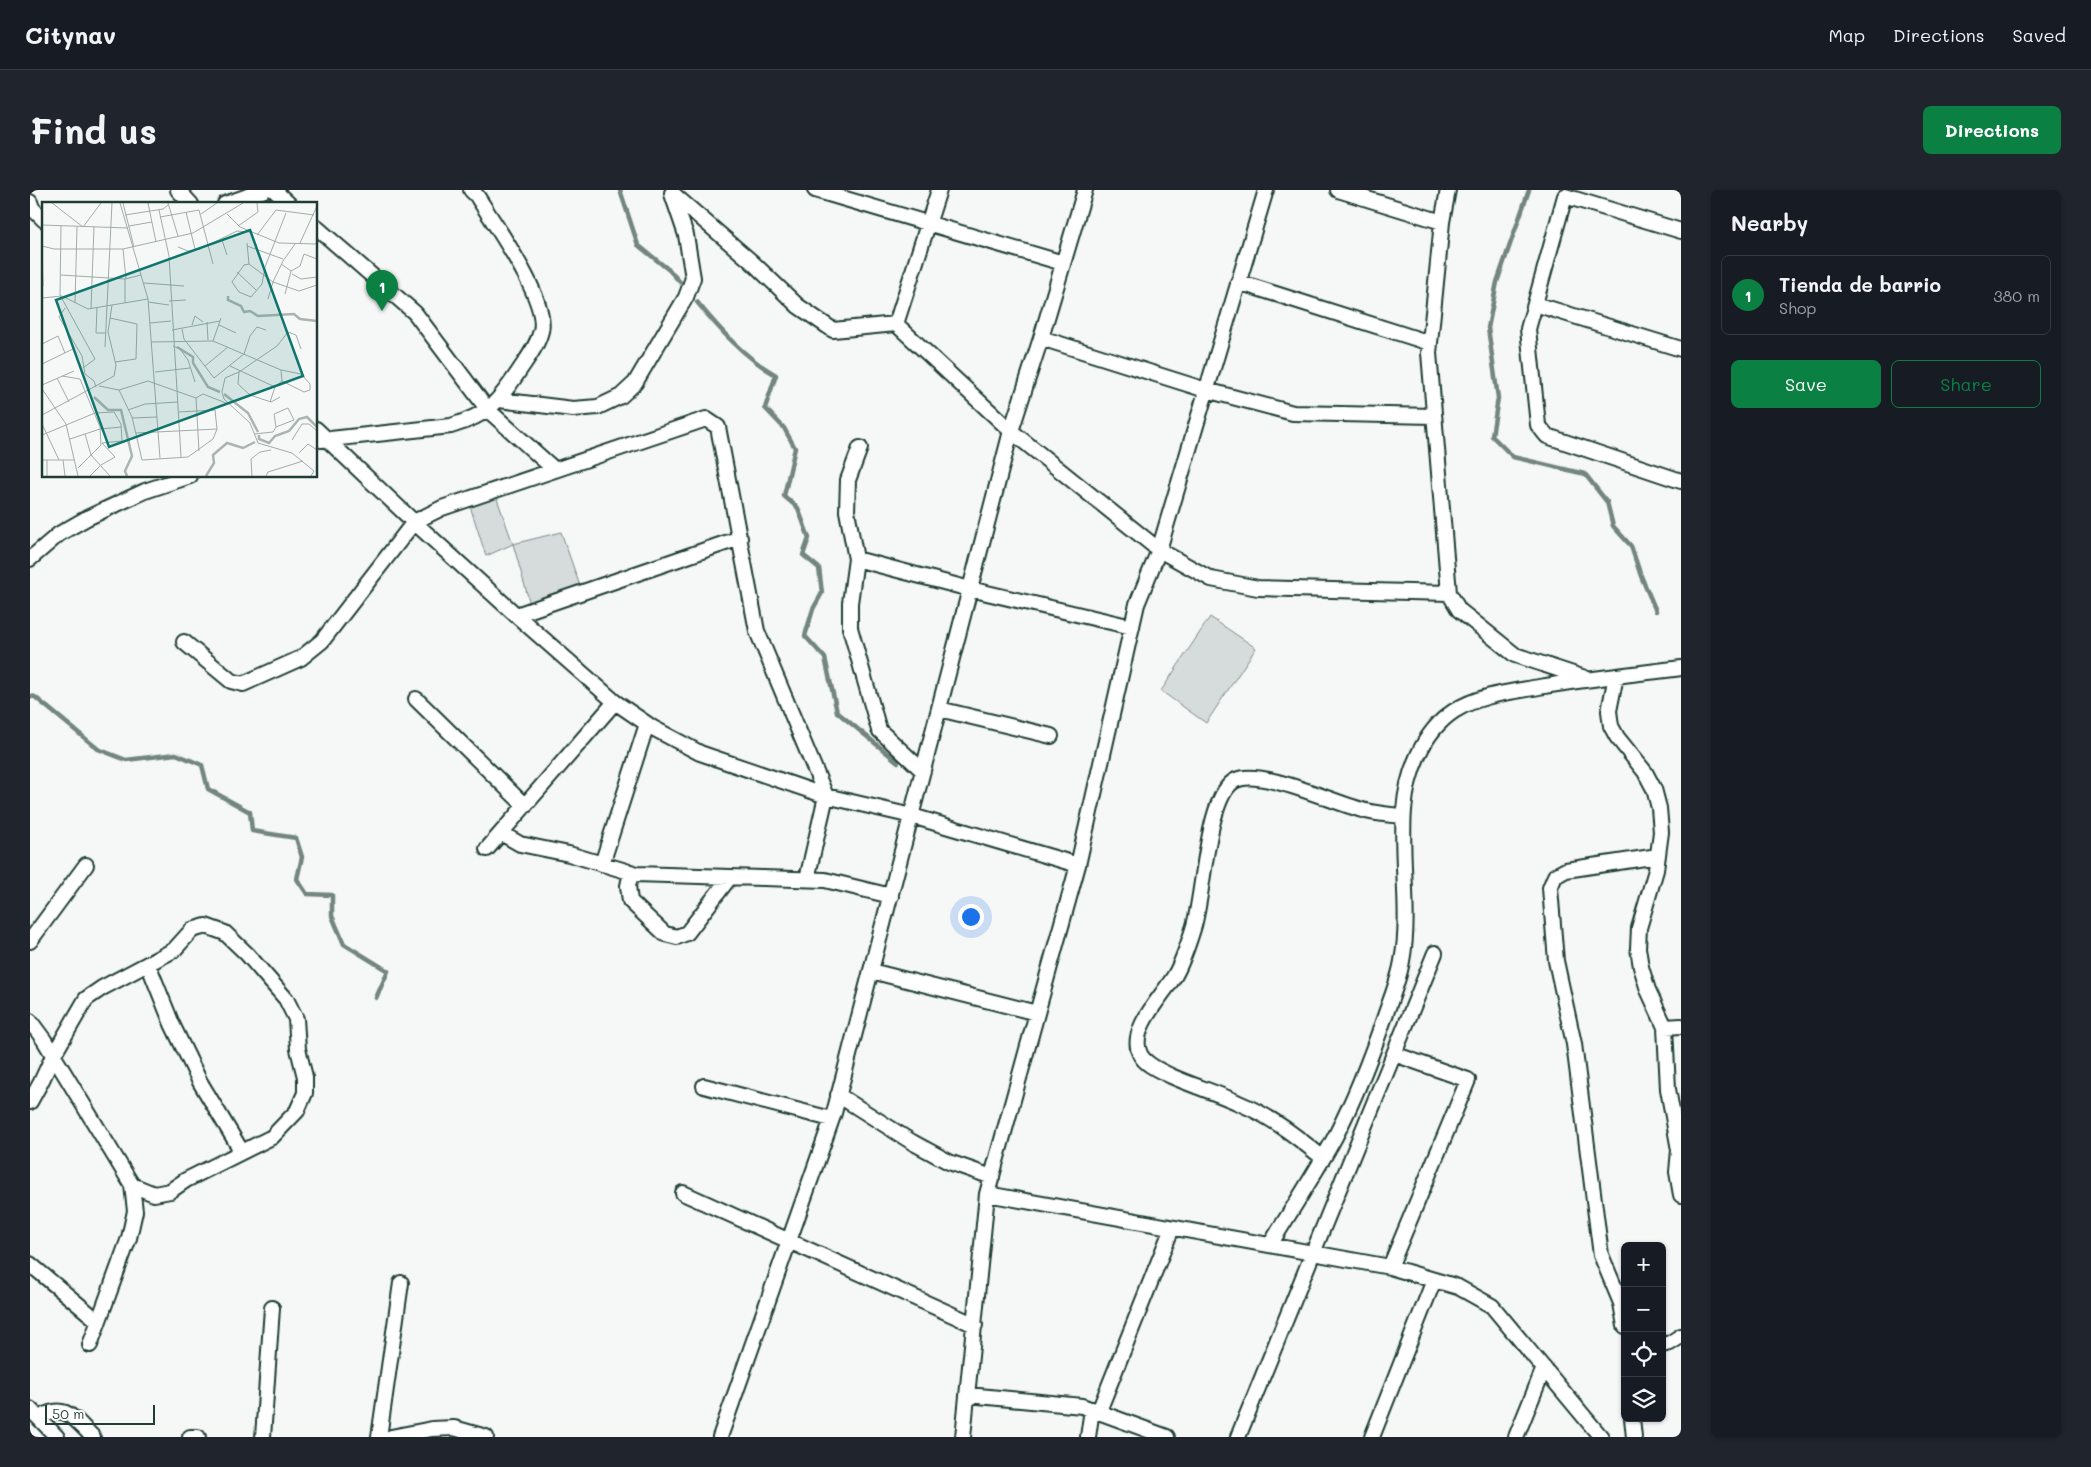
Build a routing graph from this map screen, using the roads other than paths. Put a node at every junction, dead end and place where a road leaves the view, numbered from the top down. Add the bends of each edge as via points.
1 (178, 190) edge
2 (265, 190) edge
3 (274, 190) edge
4 (471, 190) edge
5 (815, 190) edge
6 (939, 190) edge
7 (1085, 190) edge
8 (1266, 190) edge
9 (1338, 190) edge
10 (1448, 190) edge
11 (671, 192) edge
12 (30, 202) edge
13 (189, 202) edge
14 (231, 202) edge
15 (287, 202) edge
16 (42, 218) edge
17 (1442, 222) junction
18 (929, 223) junction
19 (318, 229) edge
20 (1681, 231) edge
21 (1063, 263) junction
22 (1238, 282) junction
23 (1535, 304) junction
24 (896, 324) junction
25 (1041, 338) junction
26 (1430, 343) junction
27 (1681, 349) edge
28 (1206, 390) junction
29 (499, 400) junction
30 (488, 410) junction
31 (1434, 416) junction
32 (1011, 431) junction
33 (320, 437) edge
34 (860, 448) dead end
35 (555, 470) junction
36 (184, 478) edge
37 (1681, 481) edge
38 (414, 522) junction
39 (740, 538) junction
40 (1159, 550) junction
41 (30, 559) edge
42 (856, 559) junction
43 (970, 589) junction
44 (1449, 593) junction
45 (516, 615) junction
46 (1132, 627) junction
47 (184, 642) dead end
48 (1681, 668) edge
49 (1616, 676) junction
50 (1588, 679) junction
51 (416, 699) dead end
52 (615, 702) junction
53 (939, 709) junction
54 (647, 724) junction
55 (1050, 736) dead end
56 (923, 771) junction
57 (826, 796) junction
58 (525, 806) junction
59 (912, 816) junction
60 (1403, 816) junction
61 (501, 833) junction
62 (487, 849) dead end
63 (1658, 856) junction
64 (602, 864) junction
65 (86, 865) dead end
66 (1078, 865) junction
67 (631, 872) junction
68 (730, 877) junction
69 (807, 879) junction
70 (891, 896) junction
71 (30, 941) edge
72 (1435, 953) dead end
73 (148, 964) junction
74 (871, 971) junction
75 (1037, 1013) junction
76 (30, 1021) edge
77 (1681, 1026) edge
78 (1665, 1027) junction
79 (1394, 1054) junction
80 (53, 1056) junction
81 (704, 1086) dead end
82 (838, 1095) junction
83 (30, 1102) edge
84 (831, 1119) junction
85 (242, 1152) junction
86 (1323, 1158) junction
87 (992, 1177) junction
88 (132, 1185) junction
89 (683, 1194) dead end
90 (987, 1194) junction
91 (1681, 1195) edge
92 (1172, 1228) junction
93 (788, 1242) junction
94 (1270, 1245) junction
95 (1312, 1253) junction
96 (30, 1264) edge
97 (1390, 1267) junction
98 (1434, 1280) junction
99 (401, 1283) dead end
100 (272, 1308) dead end
101 (1621, 1308) edge
102 (98, 1321) junction
103 (975, 1325) junction
104 (1681, 1336) edge
105 (1666, 1344) edge
106 (90, 1345) dead end
107 (1544, 1368) junction
108 (968, 1395) junction
109 (1095, 1410) junction
110 (35, 1414) edge
111 (1632, 1422) edge
112 (57, 1437) edge
113 (93, 1437) edge
114 (190, 1437) edge
115 (198, 1437) edge
116 (262, 1437) edge
117 (380, 1437) edge
118 (391, 1437) edge
119 (486, 1437) edge
120 (720, 1437) edge
121 (963, 1437) edge
122 (1088, 1437) edge
123 (1167, 1437) edge
124 (1238, 1437) edge
125 (1372, 1437) edge
126 (1516, 1437) edge
127 (1601, 1437) edge
128 (1634, 1437) edge

1 - 13 street
2 - 14 street
3 - 15 street
4 - 29 street via 535,293 542,315 542,330 535,347
5 - 18 street
6 - 18 street
7 - 21 street
8 - 22 street
9 - 17 street
10 - 17 street
11 - 24 street via 798,306 833,330
11 - 29 street via 686,235 693,278 686,297 635,383 621,396 598,407 573,409
12 - 16 street
17 - 26 street
18 - 21 street
18 - 24 street
19 - 30 street via 414,313
20 - 23 street via 1565,196
21 - 25 street
22 - 26 street
22 - 28 street
23 - 27 street
23 - 37 street via 1528,328 1529,350 1538,425 1547,436
24 - 32 street
25 - 28 street
25 - 32 street
26 - 31 street
28 - 31 street via 1293,413
28 - 40 street
29 - 30 street
30 - 33 street via 451,426
30 - 35 street
31 - 44 street
32 - 40 street
32 - 43 street
33 - 38 street
34 - 42 street via 848,480 847,511
35 - 38 street via 442,508
35 - 39 street via 706,419 718,427
36 - 41 street via 145,491 87,518 59,534
38 - 45 street
38 - 47 street via 322,641 301,658 243,684 231,681
39 - 45 street
39 - 57 street via 757,631
40 - 44 street via 1211,579 1258,588
40 - 46 street via 1137,604
42 - 43 street
42 - 56 street via 850,628 879,730
43 - 46 street
43 - 53 street
44 - 50 street via 1459,610 1515,655
45 - 52 street
46 - 66 street
48 - 49 street
49 - 50 street
49 - 63 street via 1611,726 1654,789 1661,832
50 - 60 street via 1489,696 1452,712 1422,747 1412,768
51 - 58 street
52 - 54 street
52 - 58 street
53 - 55 street
53 - 56 street
54 - 57 street via 700,752
54 - 64 street
56 - 59 street
57 - 59 street
57 - 69 street
58 - 61 street
59 - 66 street
59 - 70 street
60 - 86 street via 1402,961 1371,1057
60 - 86 street via 1367,812 1256,776 1234,781 1221,796 1212,820 1200,902 1183,956 1138,1036 1137,1045 1146,1062 1268,1117
61 - 62 street
61 - 64 street via 520,844
63 - 78 street via 1639,928 1638,948 1648,990
63 - 101 street via 1566,870 1554,876 1550,888 1556,961 1574,1044 1601,1255
64 - 67 street
65 - 71 street
66 - 75 street
67 - 68 street
67 - 68 street via 628,886 630,901 666,934 677,937 687,933
68 - 69 street
69 - 70 street via 825,880
70 - 74 street
72 - 79 street
73 - 80 street via 86,999
73 - 85 street via 200,1082
73 - 85 street via 174,950 192,930 206,926 225,933 286,999 296,1019 298,1050 305,1077 304,1093 297,1111 272,1137
74 - 75 street
74 - 82 street
75 - 87 street
76 - 80 street
77 - 78 street
78 - 91 street via 1668,1089 1678,1150
79 - 95 street
79 - 97 street via 1468,1080
80 - 83 street
80 - 88 street
81 - 84 street
82 - 84 street
82 - 87 street via 949,1162
84 - 93 street
85 - 88 street via 170,1191 154,1194
86 - 94 street
87 - 90 street
88 - 102 street via 135,1212 129,1238
89 - 93 street
90 - 92 street
90 - 103 street
92 - 94 street
92 - 109 street
93 - 103 street
93 - 120 street
94 - 95 street
95 - 97 street
95 - 124 street
96 - 102 street
97 - 98 street
98 - 107 street via 1458,1287 1492,1306
98 - 125 street
99 - 117 street
100 - 116 street
102 - 106 street
103 - 108 street
104 - 105 street
107 - 126 street
107 - 127 street
108 - 109 street via 1054,1402
108 - 121 street
109 - 122 street
109 - 123 street
110 - 112 street
110 - 113 street via 56,1410 67,1413
111 - 128 street
114 - 115 street
118 - 119 street via 454,1428

